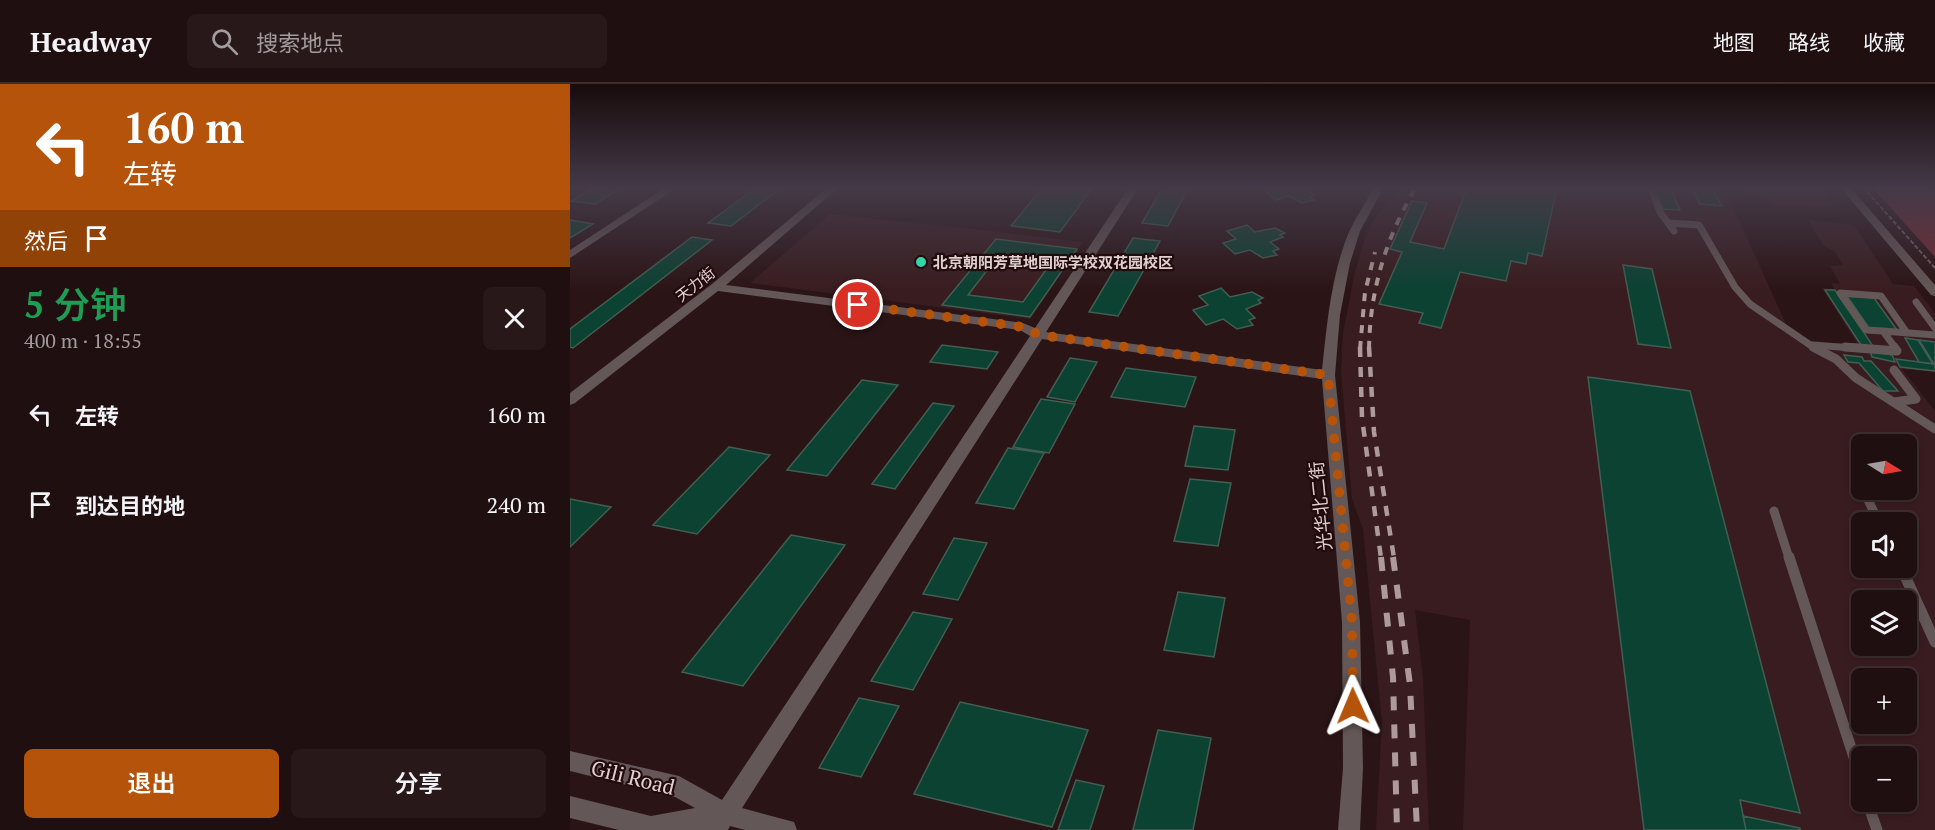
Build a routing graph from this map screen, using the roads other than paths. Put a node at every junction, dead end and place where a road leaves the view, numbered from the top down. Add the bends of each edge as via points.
1 (620, 222) edge
2 (793, 222) edge
3 (1112, 222) edge
4 (1360, 222) edge
5 (1875, 222) edge
6 (1668, 223) joint
7 (1674, 231) dead end
8 (570, 255) edge
9 (716, 287) junction
10 (1935, 292) edge
11 (1916, 302) dead end
12 (1935, 328) edge
13 (1883, 331) junction
14 (1907, 333) junction
15 (1039, 335) junction
16 (1935, 335) edge
17 (1806, 344) junction
18 (1894, 370) dead end
19 (1328, 375) junction
20 (570, 400) edge
21 (1894, 402) junction
22 (1935, 429) edge
23 (1774, 511) dead end
24 (1906, 578) edge
25 (1935, 642) edge
26 (1851, 749) edge
27 (570, 761) edge
28 (570, 807) edge
29 (1871, 812) edge
30 (720, 822) edge
31 (786, 830) edge
32 (1349, 830) edge
33 (1877, 830) edge

1 - 8 street
2 - 9 street, 天力街
3 - 15 street
4 - 19 street, 光华北二街 via 1344,263
5 - 10 street
6 - 7 lane
6 - 17 lane via 1699,225 1735,287 1750,304
9 - 15 street via 1023,327
9 - 20 street, 天力街
11 - 12 lane
13 - 14 lane
13 - 14 lane via 1866,330 1840,293 1881,296
13 - 17 lane via 1897,351
14 - 16 lane
15 - 19 street
15 - 30 street
17 - 21 lane via 1836,359 1856,378
18 - 21 lane via 1916,399
19 - 32 street, 光华北二街 via 1352,622 1353,768
21 - 22 lane
23 - 26 lane
24 - 25 lane
27 - 30 street, Gili Road via 680,787
28 - 30 street via 651,827
29 - 33 lane
30 - 31 street

